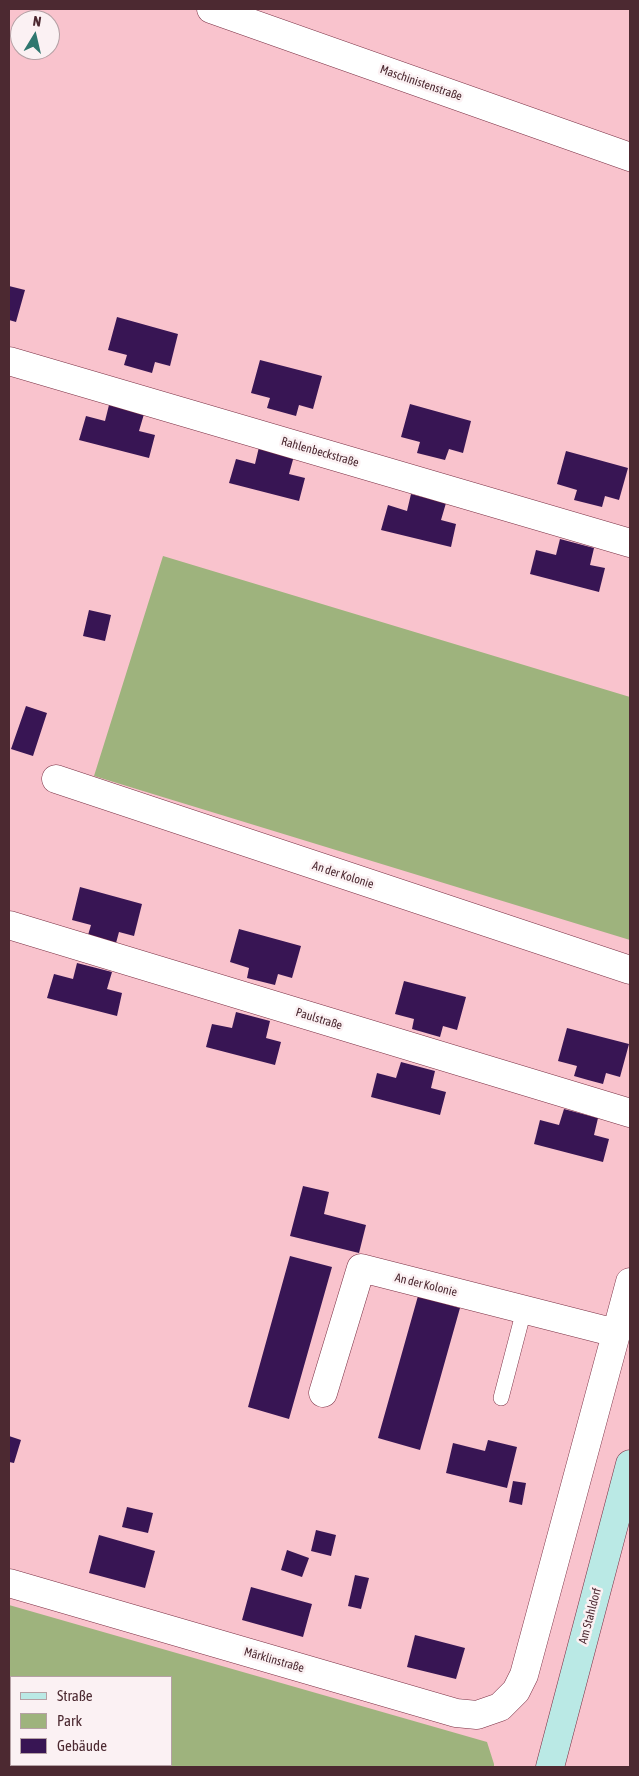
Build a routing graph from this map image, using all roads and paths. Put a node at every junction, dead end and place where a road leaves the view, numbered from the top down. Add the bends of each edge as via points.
1 (211, 9) edge
2 (630, 157) edge
3 (9, 360) edge
4 (630, 543) edge
5 (56, 779) dead end
6 (9, 926) edge
7 (630, 970) edge
8 (630, 1113) edge
9 (630, 1282) edge
10 (524, 1310) junction
11 (616, 1333) junction
12 (324, 1393) dead end
13 (501, 1398) dead end
14 (630, 1464) edge
15 (9, 1583) edge
16 (550, 1767) edge

1 - 2 street, Maschinistenstraße
3 - 4 street, Rahlenbeckstraße
5 - 7 street, An der Kolonie
6 - 8 street, Paulstraße
9 - 11 street
10 - 11 street, An der Kolonie
10 - 12 street, An der Kolonie via 361,1268
10 - 13 lane
11 - 15 street, Märklinstraße via 524,1675 516,1691 500,1707 477,1714 456,1713
14 - 16 main road, Am Stahldorf

